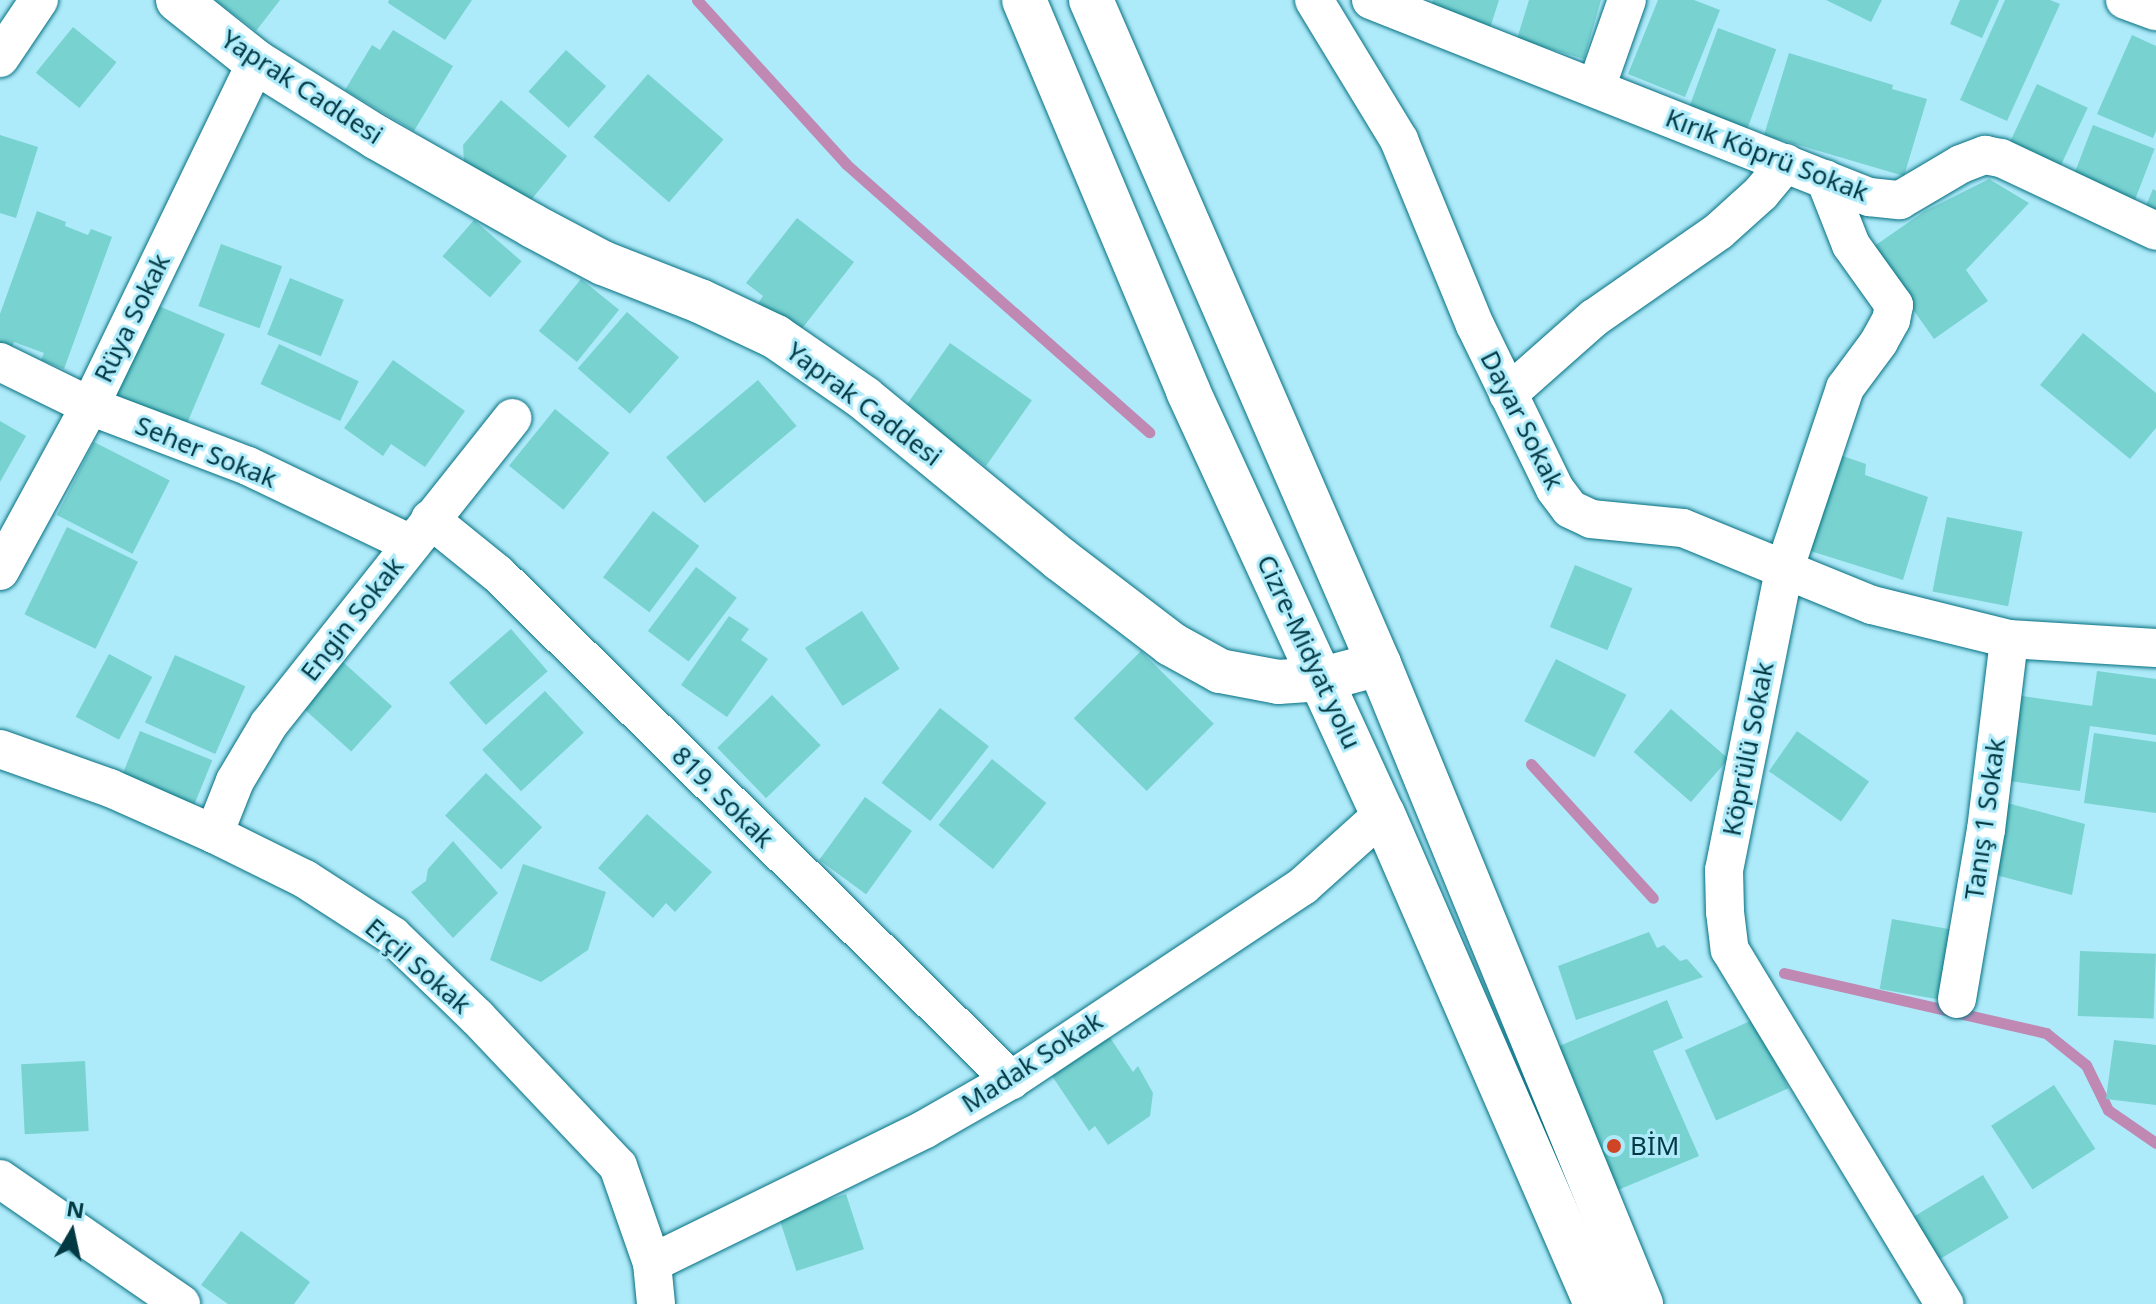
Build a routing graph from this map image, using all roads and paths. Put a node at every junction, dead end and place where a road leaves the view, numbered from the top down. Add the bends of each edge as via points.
1 (39, 0) edge
2 (178, 0) edge
3 (1024, 0) edge
4 (1091, 0) edge
5 (1314, 0) edge
6 (1371, 0) edge
7 (1627, 0) edge
8 (2125, 0) edge
9 (2156, 11) edge
10 (0, 58) edge
11 (256, 62) junction
12 (1596, 88) junction
13 (1786, 163) junction
14 (1825, 179) junction
15 (2156, 231) edge
16 (0, 362) edge
17 (1508, 394) junction
18 (90, 406) junction
19 (512, 418) dead end
20 (421, 532) junction
21 (1784, 570) junction
22 (0, 571) edge
23 (2009, 639) junction
24 (2156, 648) edge
25 (1379, 664) junction
26 (1323, 679) junction
27 (0, 749) edge
28 (1383, 814) junction
29 (214, 834) junction
30 (1957, 999) dead end
31 (1011, 1080) junction
32 (0, 1179) edge
33 (652, 1263) junction
34 (181, 1304) edge
35 (656, 1304) edge
36 (1596, 1304) edge
37 (1641, 1304) edge
38 (1944, 1304) edge

1 - 10 street
2 - 11 main road, Yaprak Caddesi
3 - 26 main road, Cizre-Midyat yolu via 1188,391
4 - 25 main road
5 - 17 street, Dayar Sokak via 1399,140
6 - 12 street, Kırık Köprü Sokak
7 - 12 street
8 - 9 street
11 - 18 street, Rüya Sokak
11 - 26 main road, Yaprak Caddesi via 533,226 603,263 776,337 864,398 1171,644 1220,671 1278,682
12 - 13 street, Kırık Köprü Sokak
13 - 14 street, Kırık Köprü Sokak
13 - 17 street via 1719,231 1594,318
14 - 15 street, Kırık Köprü Sokak via 1869,197 1900,200 1985,155
14 - 21 street, Köprülü Sokak via 1851,245 1894,305 1879,342 1845,388
16 - 18 street, Seher Sokak
17 - 21 street, Dayar Sokak via 1570,509 1591,519 1683,528
18 - 20 street, Seher Sokak
18 - 22 street, Rüya Sokak
19 - 20 street, Engin Sokak
20 - 29 street, Engin Sokak via 269,724 235,781
20 - 31 street, 819. Sokak via 498,574
21 - 23 street, Dayar Sokak via 1872,605
21 - 38 street, Köprülü Sokak via 1724,870 1730,950
23 - 24 street, Dayar Sokak
23 - 30 street, Tanış 1 Sokak via 1986,830
25 - 26 main road, Yaprak Caddesi
25 - 37 main road
26 - 28 main road, Cizre-Midyat yolu
27 - 29 street, Erçil Sokak via 110,788
28 - 31 street, Madak Sokak via 1303,886
28 - 36 main road, Cizre-Midyat yolu
29 - 33 street, Erçil Sokak via 305,879 393,936 477,1017 618,1166
31 - 33 street, Madak Sokak via 925,1129
32 - 34 street
33 - 35 street, Erçil Sokak

